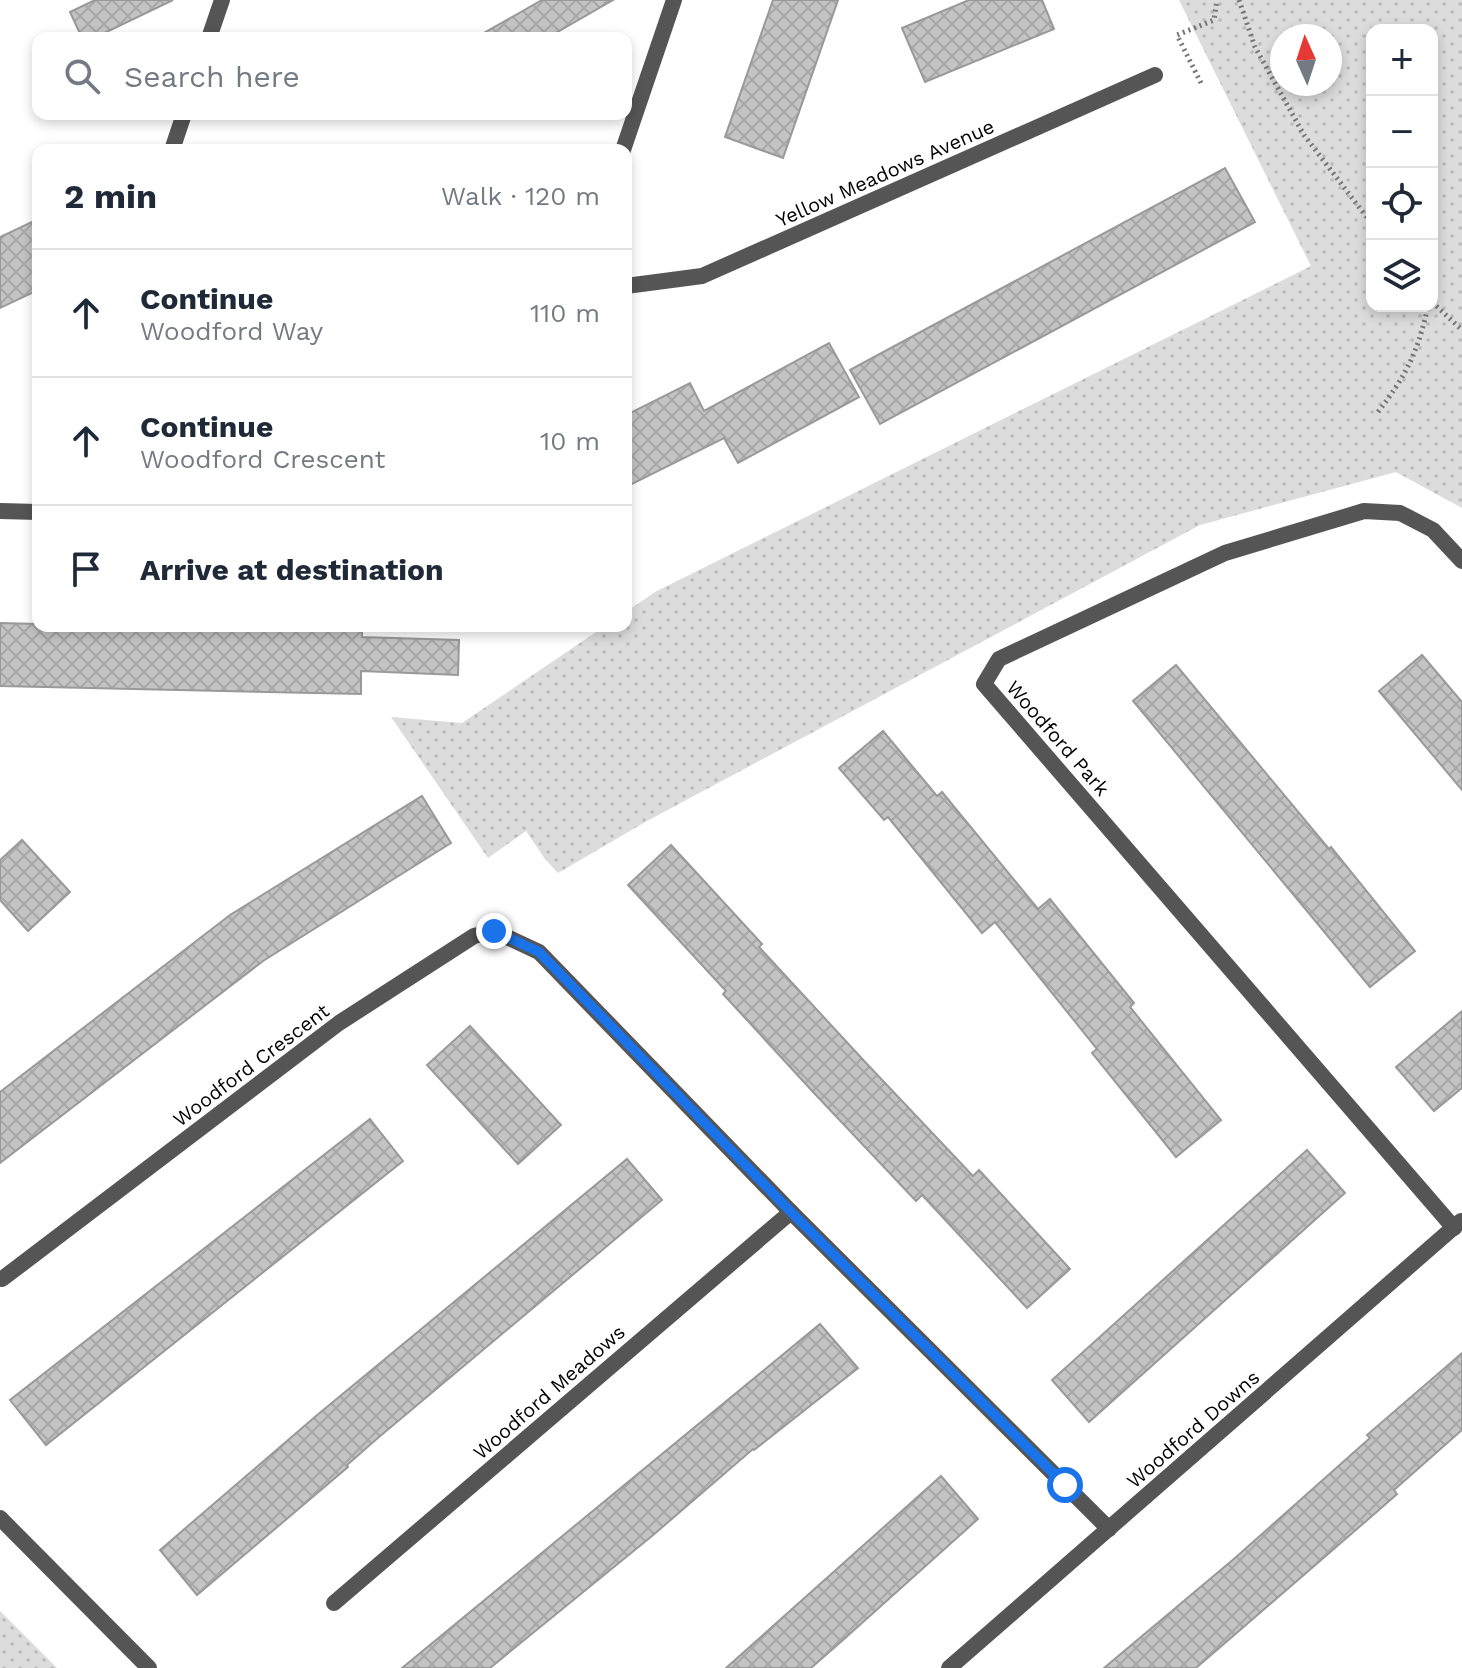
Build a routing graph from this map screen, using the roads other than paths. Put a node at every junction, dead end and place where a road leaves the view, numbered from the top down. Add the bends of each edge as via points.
1 (222, 0) edge
2 (674, 0) edge
3 (211, 32) edge
4 (1155, 75) dead end
5 (182, 120) edge
6 (174, 144) edge
7 (625, 144) edge
8 (632, 285) edge
9 (0, 511) edge
10 (32, 512) edge
11 (1462, 561) edge
12 (791, 1212) junction
13 (1458, 1224) edge
14 (2, 1279) dead end
15 (0, 1518) edge
16 (1109, 1529) junction
17 (334, 1603) dead end
18 (149, 1668) edge
19 (949, 1668) edge

1 - 3 street
2 - 7 street
4 - 8 street, Yellow Meadows Avenue via 702,276
5 - 6 street
9 - 10 street
11 - 13 street, Woodford Park via 1433,530 1400,513 1364,511 1225,553 999,659 984,684
12 - 14 street, Woodford Crescent via 539,952 494,931 474,936 339,1023
12 - 16 street
12 - 17 street, Woodford Meadows
13 - 16 street, Woodford Downs
15 - 18 street
16 - 19 street, Woodford Downs

